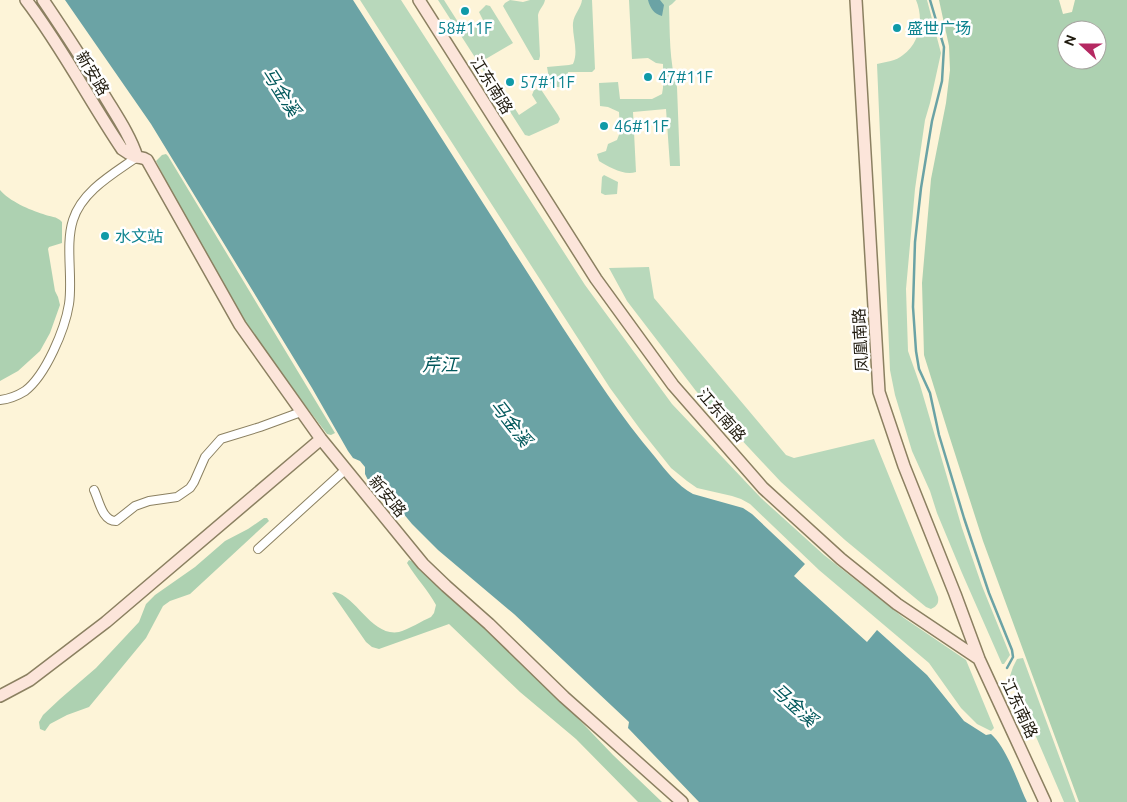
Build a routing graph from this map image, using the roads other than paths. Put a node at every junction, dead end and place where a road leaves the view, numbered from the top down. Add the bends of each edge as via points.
1 (26, 0) edge
2 (43, 0) edge
3 (419, 0) edge
4 (856, 0) edge
5 (137, 157) junction
6 (0, 400) edge
7 (301, 412) junction
8 (321, 439) junction
9 (345, 470) junction
10 (94, 490) dead end
11 (258, 549) dead end
12 (980, 659) junction
13 (0, 696) edge
14 (682, 802) edge
15 (1045, 802) edge

1 - 5 main road, 新安路 via 56,41 122,149
2 - 5 main road, 新安路 via 119,119
3 - 12 main road, 江东南路 via 596,279 673,385 763,488 841,559 897,604
4 - 12 main road, 凤凰南路 via 879,392 904,466
5 - 6 street via 92,190 77,210 70,236 69,304 56,347 35,381 24,391
5 - 7 main road, 新安路 via 144,157 150,164 240,325
7 - 8 main road, 新安路
7 - 10 street via 221,439 205,457 190,488 177,497 135,506 114,522 105,515
8 - 9 main road, 新安路
8 - 13 main road via 106,622 30,680
9 - 11 street
9 - 14 main road, 新安路 via 446,586
12 - 15 main road, 江东南路

